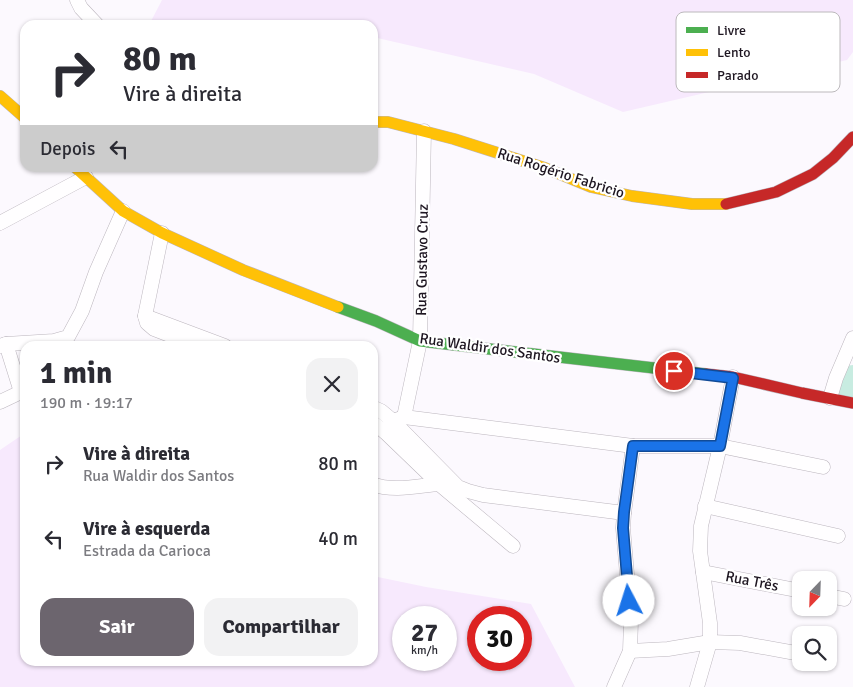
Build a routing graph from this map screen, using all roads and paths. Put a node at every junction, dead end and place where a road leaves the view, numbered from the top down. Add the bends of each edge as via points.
1 (78, 0) edge
2 (92, 20) edge
3 (0, 96) edge
4 (20, 114) edge
5 (378, 122) edge
6 (424, 131) junction
7 (853, 137) edge
8 (81, 172) edge
9 (123, 211) junction
10 (0, 223) edge
11 (162, 232) junction
12 (146, 319) junction
13 (853, 338) edge
14 (54, 341) edge
15 (185, 341) edge
16 (210, 341) edge
17 (420, 342) junction
18 (20, 344) edge
19 (3, 345) edge
20 (733, 378) junction
21 (20, 386) edge
22 (20, 394) edge
23 (830, 398) junction
24 (0, 402) edge
25 (853, 403) edge
26 (378, 411) edge
27 (378, 422) edge
28 (394, 423) junction
29 (633, 446) junction
30 (720, 446) junction
31 (823, 467) dead end
32 (439, 484) junction
33 (378, 486) edge
34 (706, 506) junction
35 (624, 512) junction
36 (838, 536) dead end
37 (513, 546) dead end
38 (703, 572) junction
39 (792, 589) edge
40 (838, 598) edge
41 (844, 599) dead end
42 (710, 642) junction
43 (630, 651) junction
44 (792, 652) edge
45 (614, 687) edge
46 (696, 687) edge

1 - 2 street
3 - 4 street
5 - 6 street, Rua Rogério Fabricio
6 - 7 street, Rua Rogério Fabricio via 545,168 591,186 632,196 692,204 728,204 776,192 813,174
6 - 17 street, Rua Gustavo Cruz
8 - 9 street, Rua Waldir dos Santos
8 - 10 street
9 - 11 street, Rua Waldir dos Santos
9 - 14 street via 75,325 68,337
11 - 12 street
11 - 17 street, Rua Waldir dos Santos via 243,270 376,321
12 - 15 street via 154,329
12 - 16 street
13 - 23 street
17 - 20 street, Rua Waldir dos Santos
17 - 28 street, Rua Gustavo Cruz
18 - 19 street
19 - 21 street
20 - 23 street, Rua Waldir dos Santos
20 - 30 street
22 - 24 street
23 - 25 street, Rua Waldir dos Santos
26 - 28 street
27 - 28 street
28 - 29 street
28 - 32 street
28 - 35 street via 458,487 468,491
29 - 30 street
29 - 35 street
30 - 31 street
30 - 34 street
32 - 33 street via 401,488
32 - 37 street
34 - 36 street
34 - 38 street via 701,526
35 - 43 street
38 - 39 street, Rua Três
38 - 42 street
40 - 41 street
42 - 43 street
42 - 44 street via 740,643
42 - 46 street
43 - 45 street

